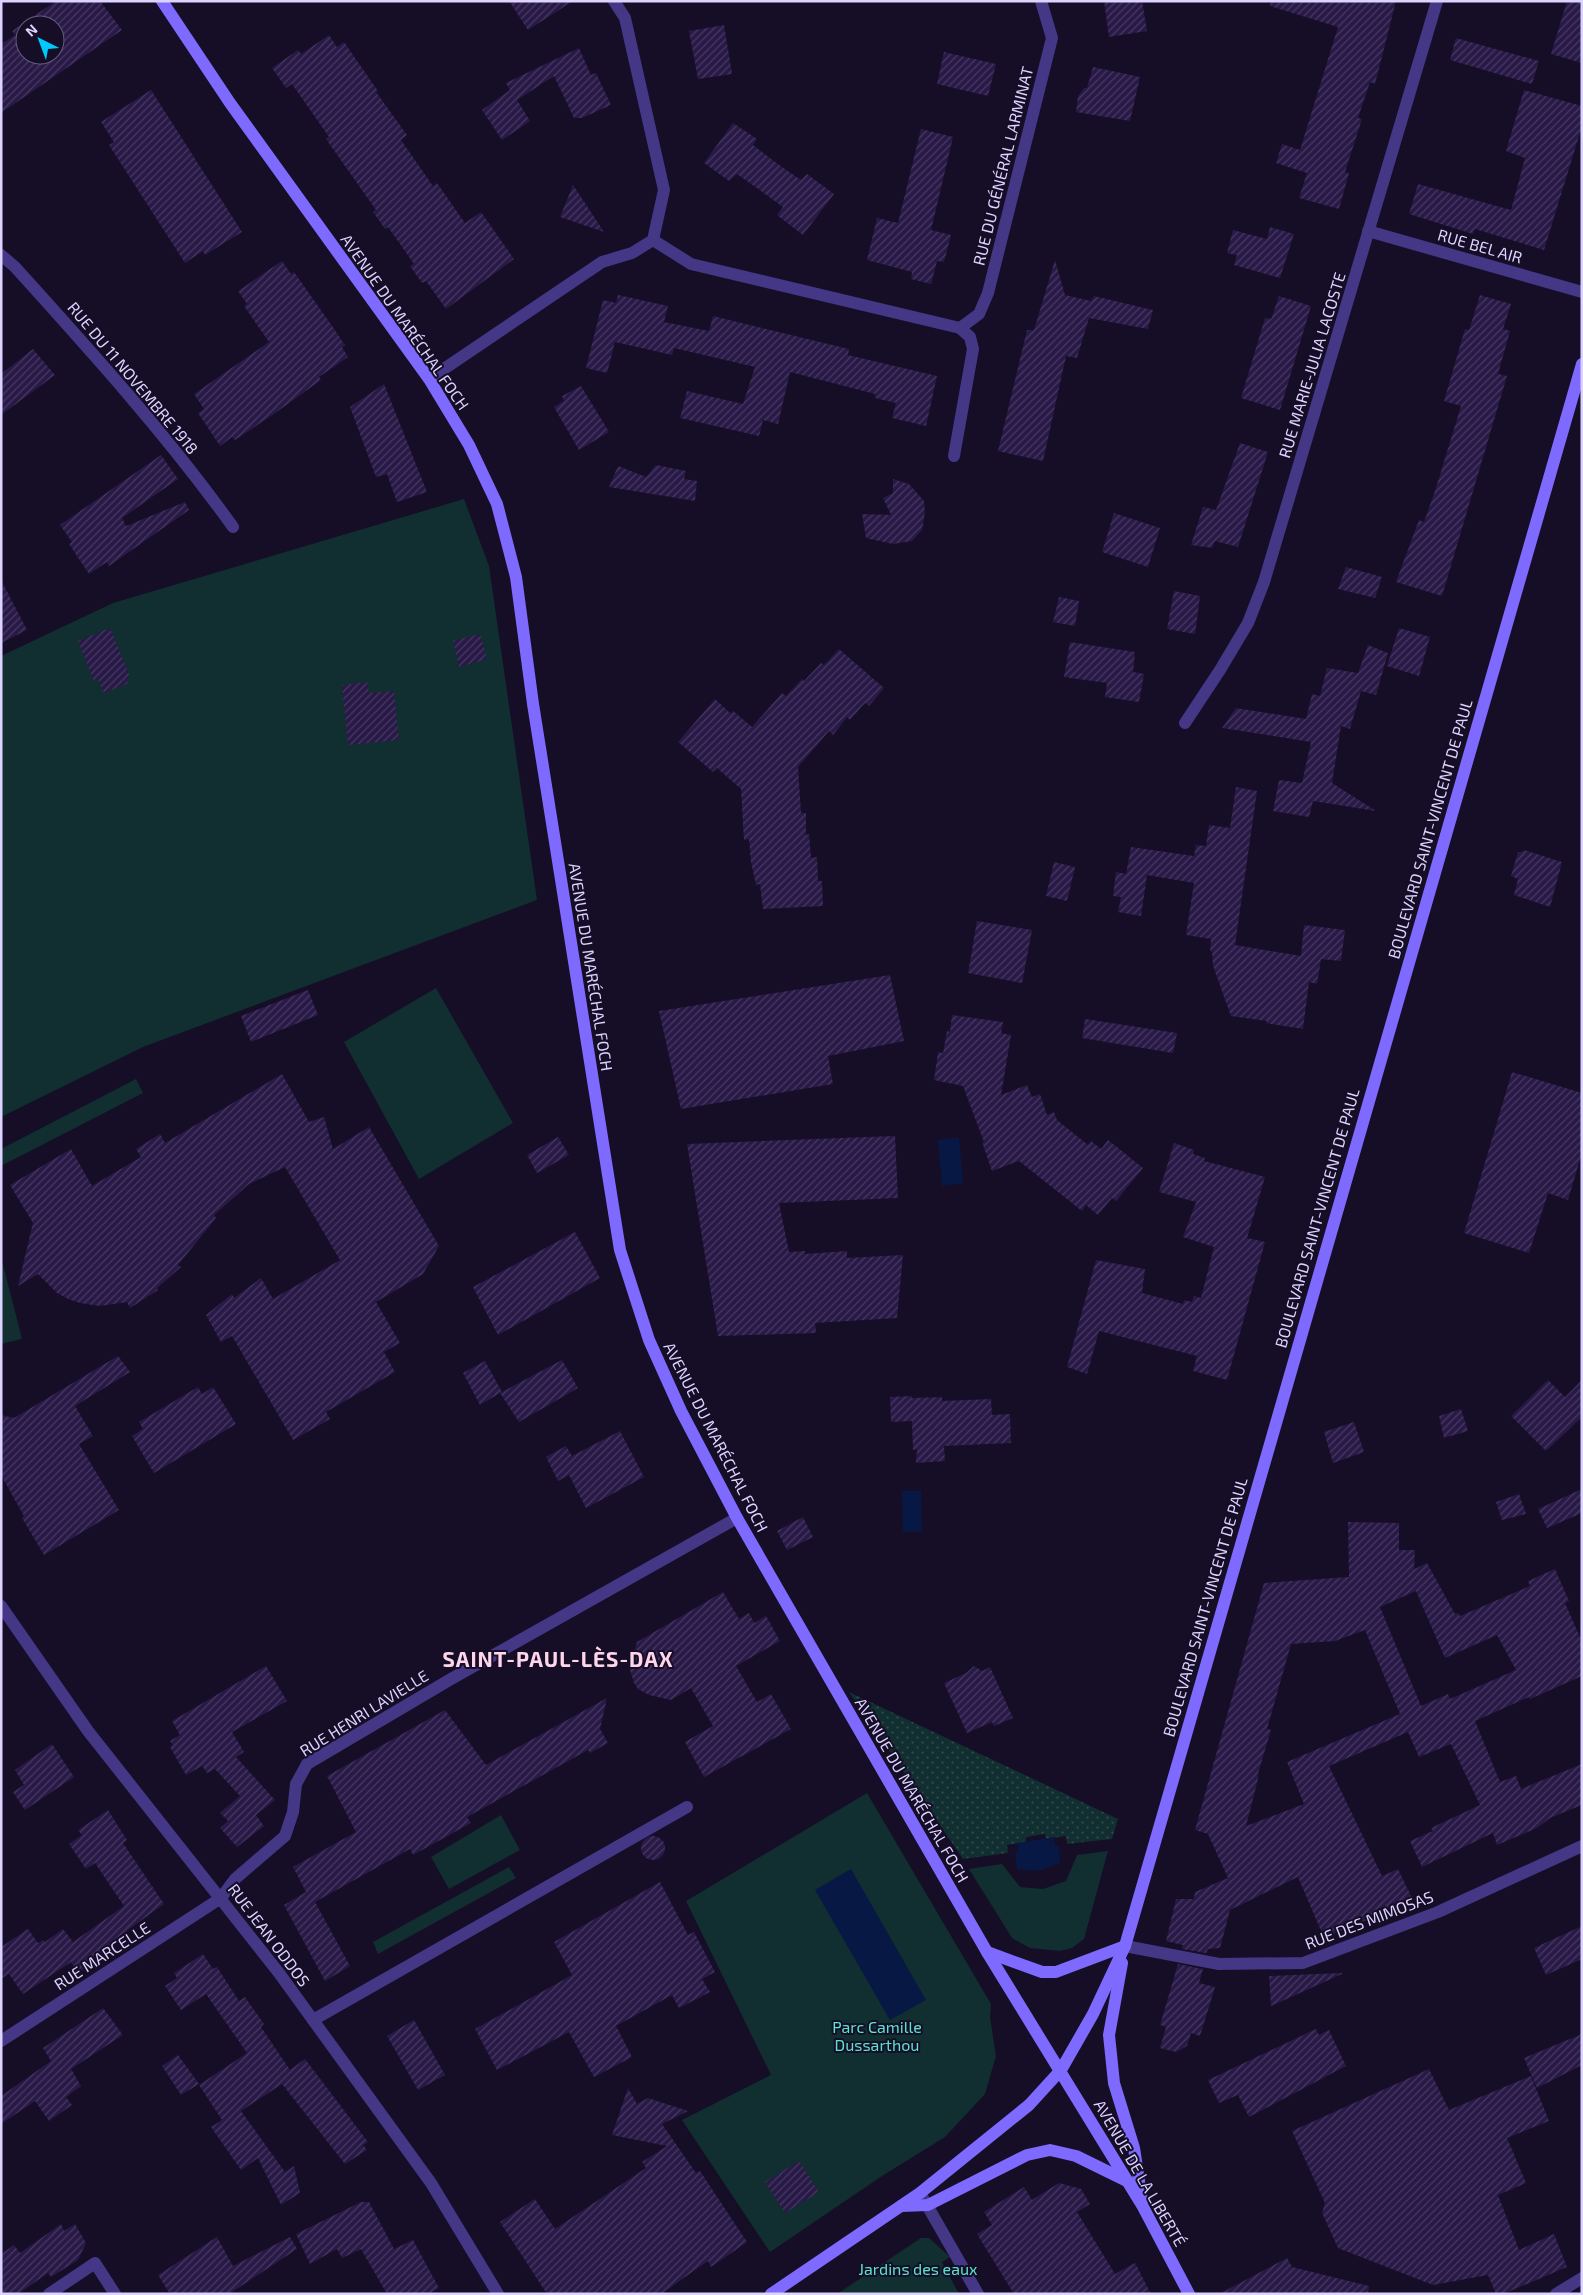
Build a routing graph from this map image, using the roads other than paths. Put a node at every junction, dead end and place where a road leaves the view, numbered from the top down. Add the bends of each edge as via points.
1 (162, 1) edge
2 (614, 1) edge
3 (1041, 1) edge
4 (1437, 1) edge
5 (1368, 231) junction
6 (652, 240) junction
7 (1, 255) edge
8 (1582, 292) edge
9 (960, 328) junction
10 (1582, 364) edge
11 (429, 379) junction
12 (954, 456) dead end
13 (233, 527) dead end
14 (1185, 723) dead end
15 (737, 1518) junction
16 (1, 1606) edge
17 (687, 1808) dead end
18 (1582, 1846) edge
19 (221, 1898) junction
20 (1125, 1946) junction
21 (987, 1952) junction
22 (313, 2020) junction
23 (1, 2041) edge
24 (1061, 2070) junction
25 (1127, 2182) junction
26 (920, 2193) junction
27 (928, 2205) junction
28 (1142, 2205) junction
29 (901, 2206) junction
30 (1582, 2278) edge
31 (49, 2294) edge
32 (115, 2294) edge
33 (498, 2294) edge
34 (771, 2294) edge
35 (978, 2294) edge
36 (1189, 2294) edge
37 (1556, 2294) edge

1 - 11 main road, AVENUE DU MARÉCHAL FOCH via 230,103
2 - 6 street via 625,18 664,190
3 - 9 street, RUE DU GÉNÉRAL LARMINAT via 1052,38 990,283 979,314
4 - 5 street, RUE MARIE-JULIA LACOSTE
5 - 8 street, RUE BEL AIR
5 - 14 street, RUE MARIE-JULIA LACOSTE via 1264,582 1248,623
6 - 9 street via 691,264
6 - 11 street via 632,253 602,262
7 - 13 street, RUE DU 11 NOVEMBRE 1918 via 104,366
9 - 12 street via 970,337 973,349
10 - 20 main road, BOULEVARD SAINT-VINCENT DE PAUL
11 - 15 main road, AVENUE DU MARÉCHAL FOCH via 469,445 497,504 516,577 533,704 620,1250 649,1340 681,1411
15 - 19 street, RUE HENRI LAVIELLE via 450,1679 308,1764 296,1784 293,1812 285,1836 235,1879
15 - 21 main road, AVENUE DU MARÉCHAL FOCH
16 - 19 street, RUE JEAN ODDOS via 88,1731
17 - 22 street
18 - 20 street, RUE DES MIMOSAS via 1438,1912 1303,1962 1219,1964
19 - 22 street, RUE JEAN ODDOS
19 - 23 street, RUE MARCELLE
20 - 21 main road via 1056,1972 1042,1972
20 - 24 main road, BOULEVARD SAINT-VINCENT DE PAUL via 1093,2014
20 - 28 main road via 1109,2035 1114,2083 1134,2148
21 - 24 main road, AVENUE DU MARÉCHAL FOCH
22 - 33 street, RUE JEAN ODDOS via 431,2183
24 - 25 main road, AVENUE DE LA LIBERTÉ
24 - 26 main road, BOULEVARD SAINT-VINCENT DE PAUL via 1029,2105
25 - 27 main road via 1076,2156 1050,2150 1027,2155
25 - 28 main road, AVENUE DE LA LIBERTÉ
26 - 27 street
26 - 29 main road, BOULEVARD SAINT-VINCENT DE PAUL
27 - 29 main road
27 - 35 street
28 - 36 main road, AVENUE DE LA LIBERTÉ
29 - 34 main road, BOULEVARD SAINT-VINCENT DE PAUL
30 - 37 street
31 - 32 street via 95,2263

